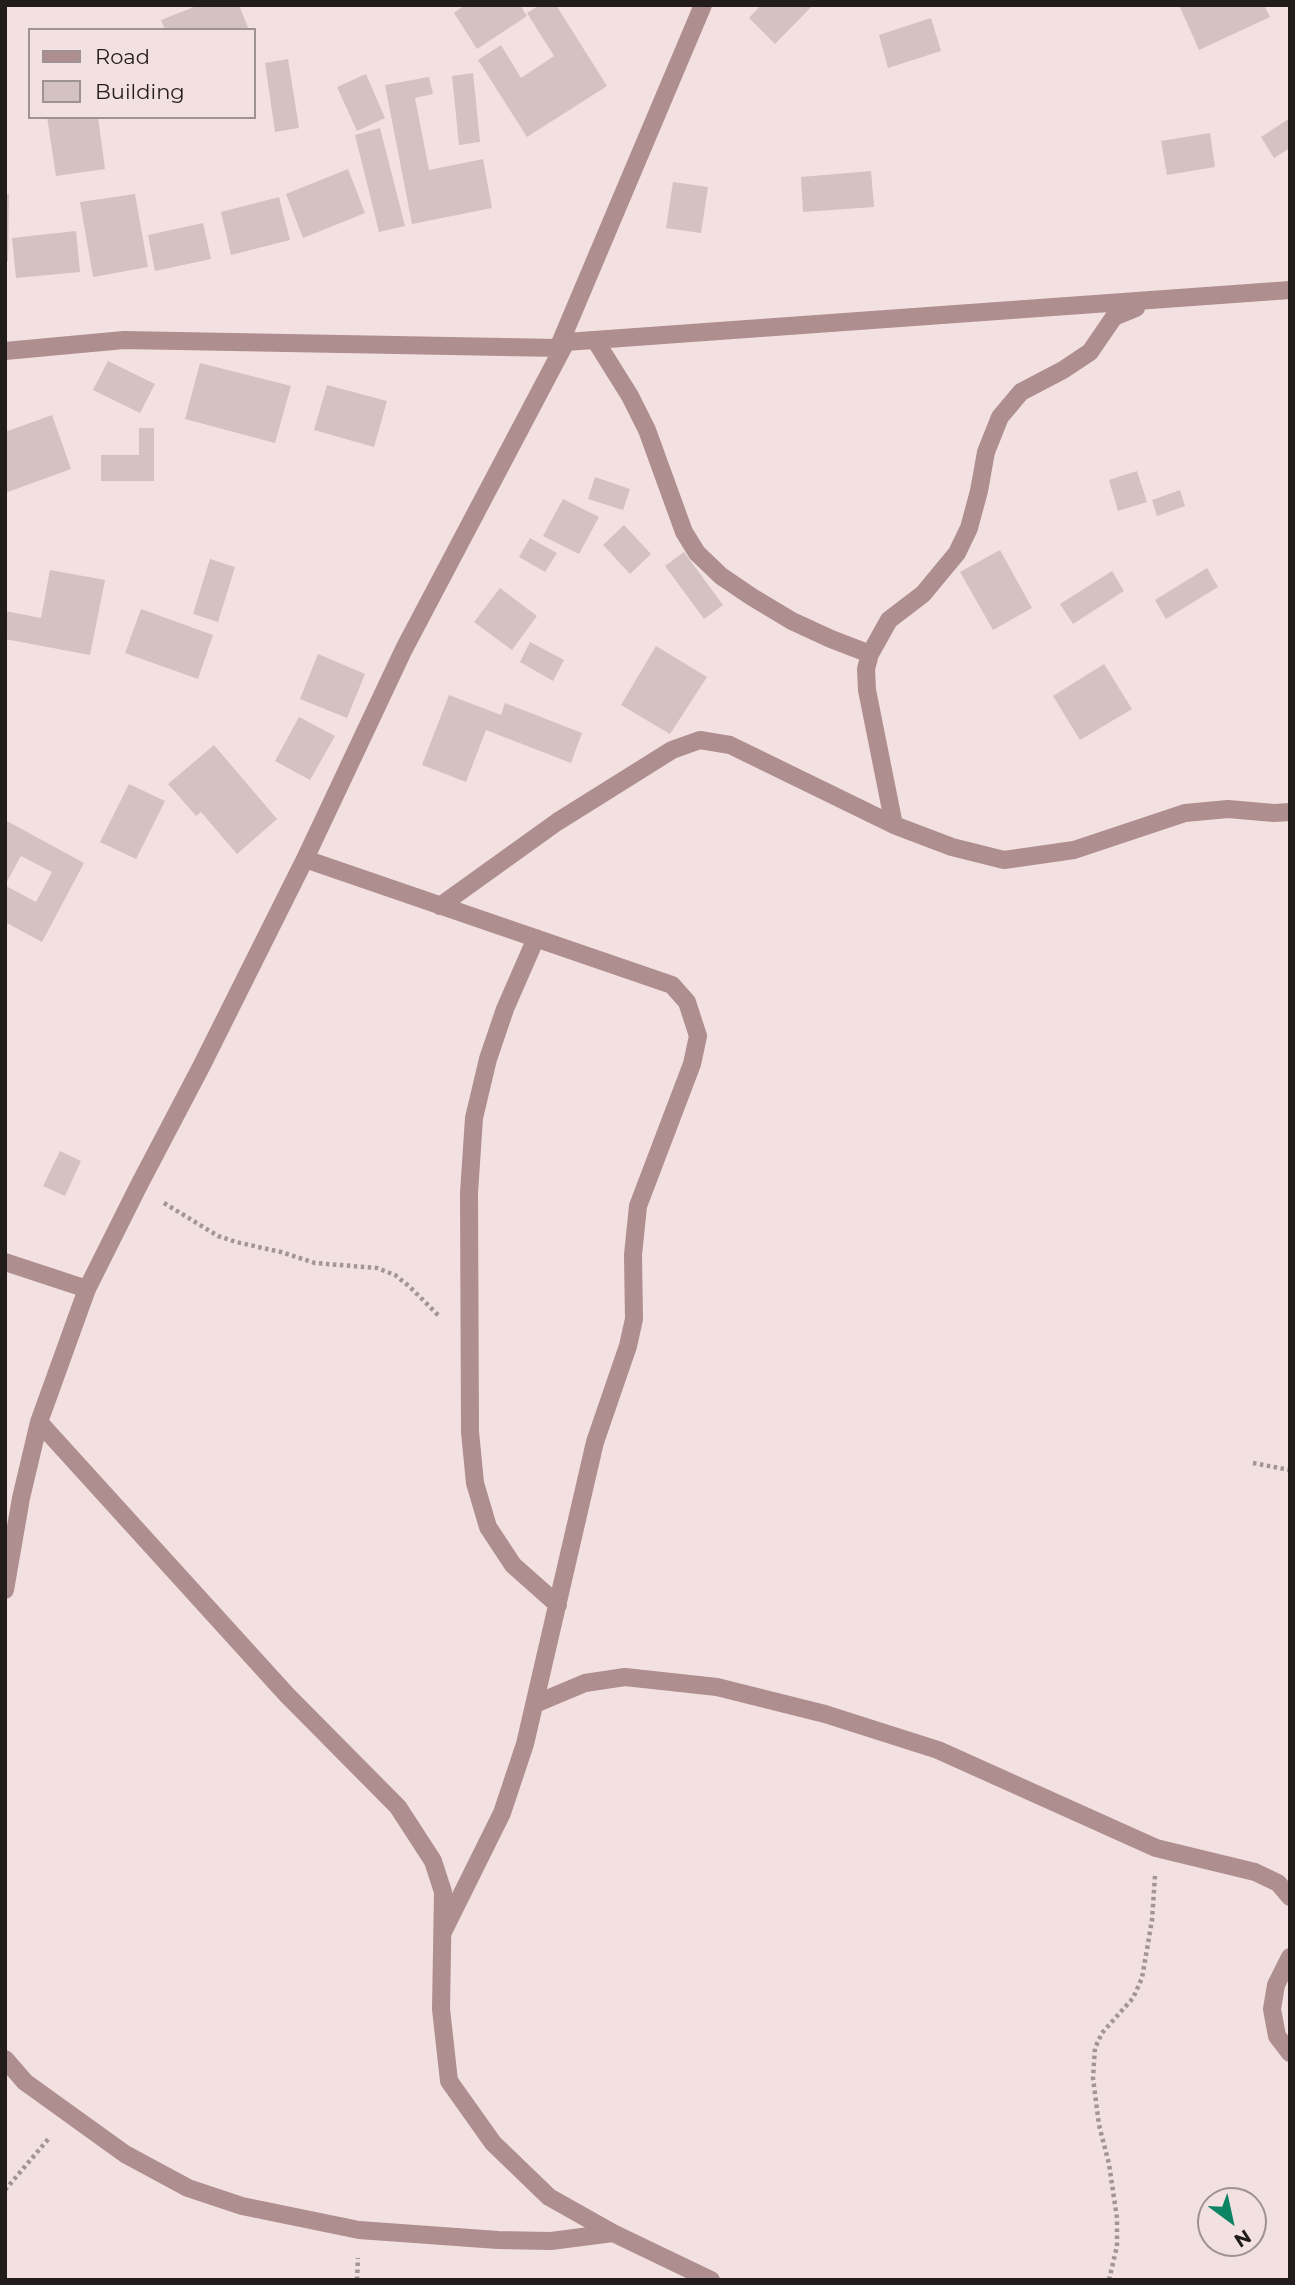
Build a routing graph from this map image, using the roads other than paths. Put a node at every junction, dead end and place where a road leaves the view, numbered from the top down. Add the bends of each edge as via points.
1 (698, 9) edge
2 (1290, 290) edge
3 (1152, 301) junction
4 (595, 340) junction
5 (562, 345) junction
6 (5, 351) edge
7 (870, 654) junction
8 (1290, 812) edge
9 (894, 825) junction
10 (305, 859) junction
11 (440, 906) junction
12 (536, 938) junction
13 (5, 1262) edge
14 (87, 1289) junction
15 (39, 1423) junction
16 (5, 1590) edge
17 (558, 1605) junction
18 (535, 1704) junction
19 (1290, 1897) edge
20 (443, 1932) junction
21 (1290, 1957) edge
22 (1290, 2053) edge
23 (5, 2059) edge
24 (613, 2233) junction
25 (711, 2280) edge

1 - 5 street
2 - 3 street
3 - 4 street
3 - 7 street via 1114,317 1090,352 1021,392 1000,416 986,452 969,528 957,553 923,594 889,620
4 - 5 street
4 - 7 street via 647,430 684,532 697,553 721,576 792,621
5 - 6 street via 124,340
5 - 10 street via 404,649
7 - 9 street via 867,690
8 - 9 street via 1228,809 1185,813 1074,850 1004,860
9 - 11 street via 730,744 700,740 672,750 557,822
10 - 11 street
10 - 14 street
11 - 12 street
12 - 17 street via 505,1009 474,1118 469,1192 470,1432 475,1483 488,1527 513,1565
12 - 17 street via 673,985 687,1002 698,1036 638,1206 634,1319 595,1442
13 - 14 street
14 - 15 street
15 - 16 street
15 - 20 street via 287,1695 398,1807 433,1861 443,1892
17 - 18 street
18 - 19 street via 585,1683 625,1677 717,1687 825,1714 938,1750 1156,1848 1255,1872 1278,1883
18 - 20 street via 502,1813
20 - 24 street via 441,2009 449,2081 493,2143 548,2197
21 - 22 street via 1276,1985 1272,2009 1277,2036
23 - 24 street via 25,2082 125,2154 178,2182 243,2206 359,2230 551,2241
24 - 25 street

